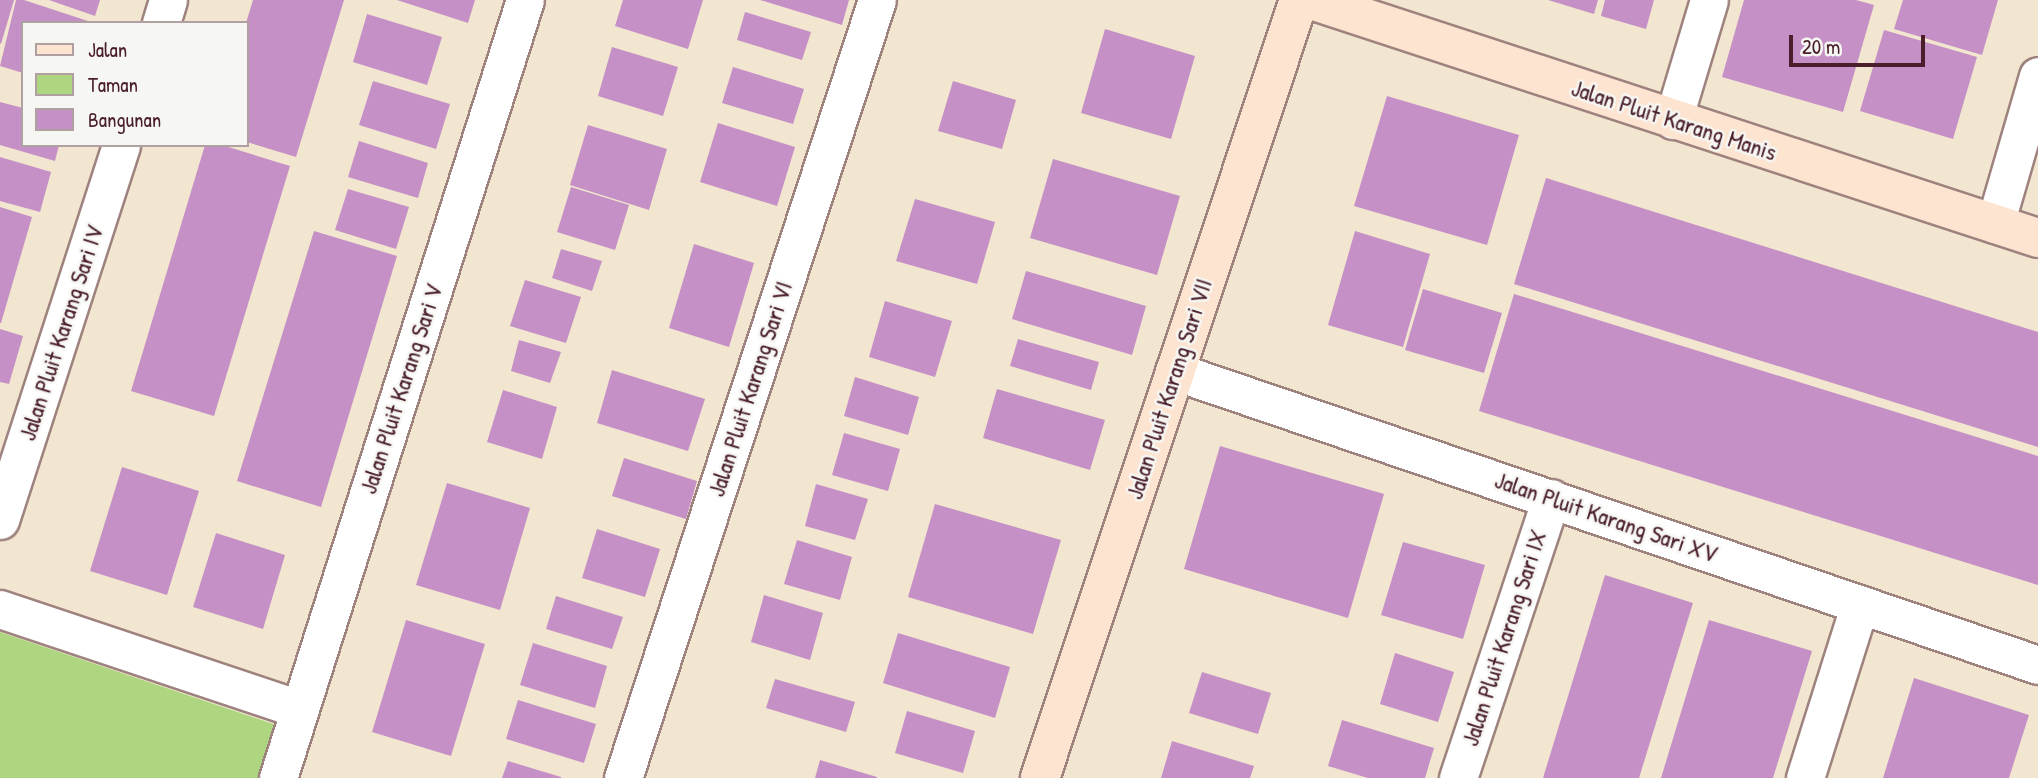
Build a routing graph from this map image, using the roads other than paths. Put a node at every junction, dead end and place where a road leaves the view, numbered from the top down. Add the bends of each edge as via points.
1 (168, 0) edge
2 (525, 0) edge
3 (877, 0) edge
4 (1299, 0) edge
5 (1311, 0) edge
6 (1709, 0) edge
7 (162, 21) edge
8 (2038, 76) edge
9 (1673, 120) junction
10 (120, 147) edge
11 (1995, 224) junction
12 (2038, 238) edge
13 (1174, 371) junction
14 (1551, 498) junction
15 (0, 520) edge
16 (1860, 604) junction
17 (0, 609) edge
18 (2038, 665) edge
19 (299, 709) junction
20 (278, 778) edge
21 (623, 778) edge
22 (1040, 778) edge
23 (1458, 778) edge
24 (1805, 778) edge

1 - 7 street
2 - 19 street, Jalan Pluit Karang Sari V
3 - 21 street, Jalan Pluit Karang Sari VI
4 - 13 street, Jalan Pluit Karang Sari VII
5 - 9 street, Jalan Pluit Karang Manis
6 - 9 street
8 - 11 street
9 - 11 street, Jalan Pluit Karang Manis
10 - 15 street, Jalan Pluit Karang Sari IV
11 - 12 street, Jalan Pluit Karang Manis
13 - 14 street, Jalan Pluit Karang Sari XV
13 - 22 street, Jalan Pluit Karang Sari VII
14 - 16 street, Jalan Pluit Karang Sari XV
14 - 23 street, Jalan Pluit Karang Sari IX
16 - 18 street, Jalan Pluit Karang Sari XV
16 - 24 street
17 - 19 street
19 - 20 street, Jalan Pluit Karang Sari V

